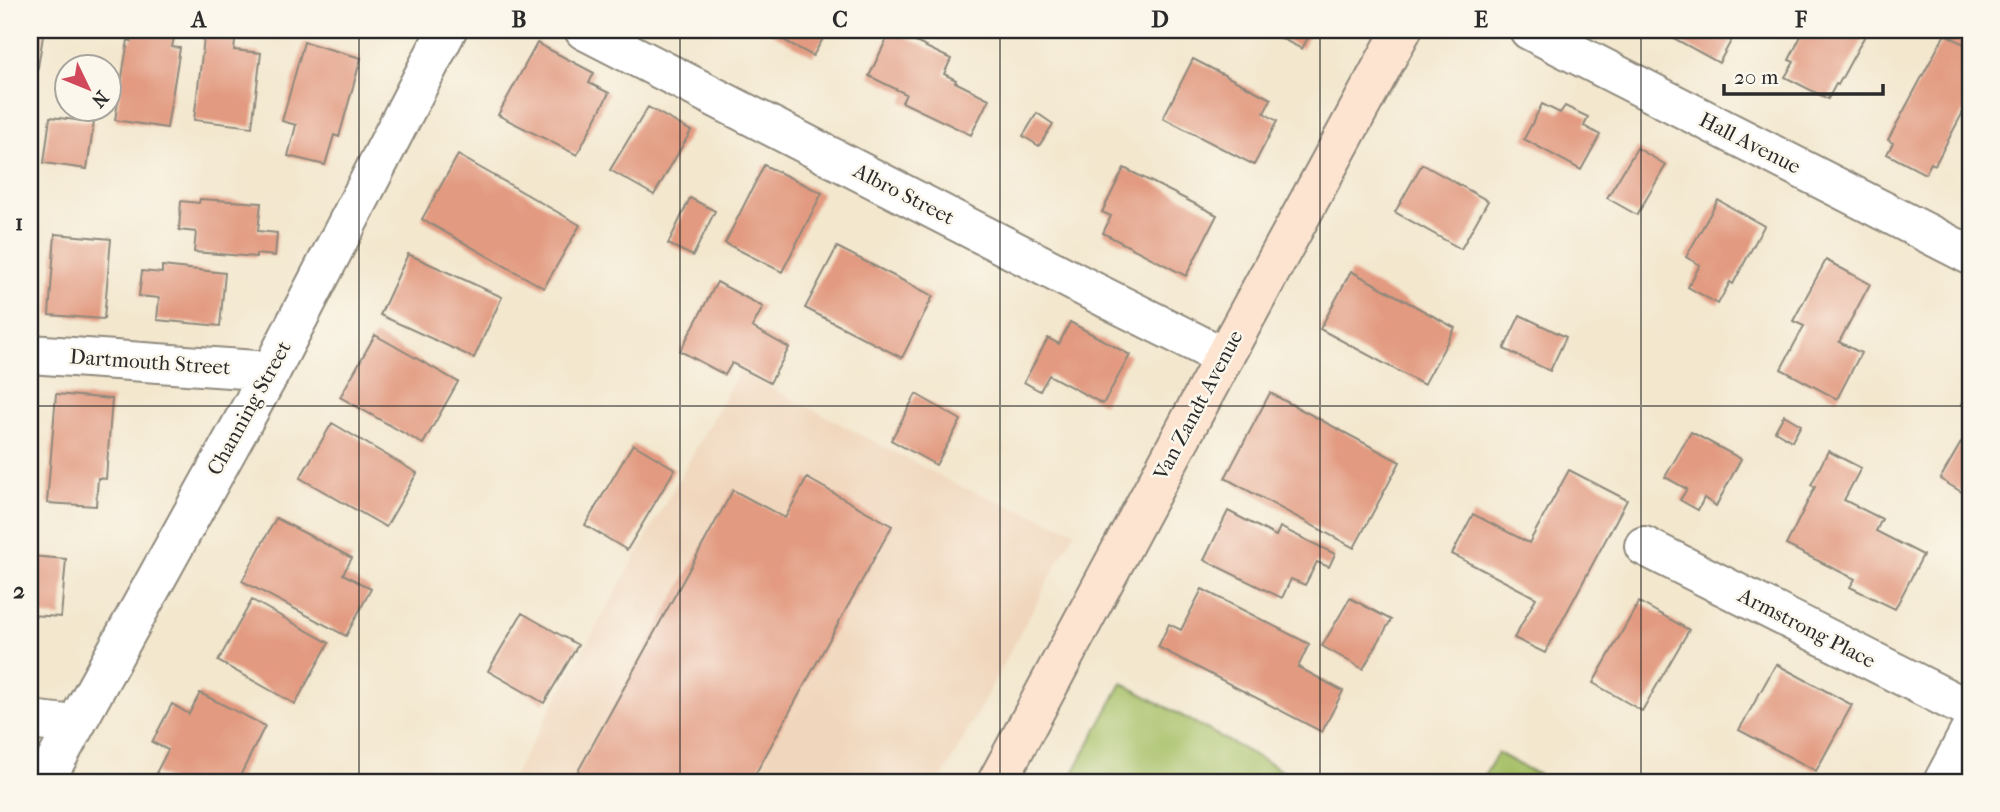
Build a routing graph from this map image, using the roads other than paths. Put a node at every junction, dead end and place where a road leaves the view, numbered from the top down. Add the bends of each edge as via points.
1 (447, 30) edge
2 (584, 30) edge
3 (1402, 30) edge
4 (1529, 30) edge
5 (1970, 256) edge
6 (30, 354) edge
7 (1224, 357) junction
8 (271, 371) junction
9 (1644, 546) dead end
10 (1970, 710) edge
11 (30, 720) edge
12 (75, 725) junction
13 (1970, 731) edge
14 (44, 782) edge
15 (997, 782) edge
16 (1943, 782) edge

1 - 8 street, Channing Street
2 - 7 street, Albro Street
3 - 7 street, Van Zandt Avenue
4 - 5 street, Hall Avenue
6 - 8 street, Dartmouth Street
7 - 15 street, Van Zandt Avenue
8 - 12 street, Channing Street
9 - 10 street, Armstrong Place
11 - 12 street
12 - 14 street, Channing Street
13 - 16 street

